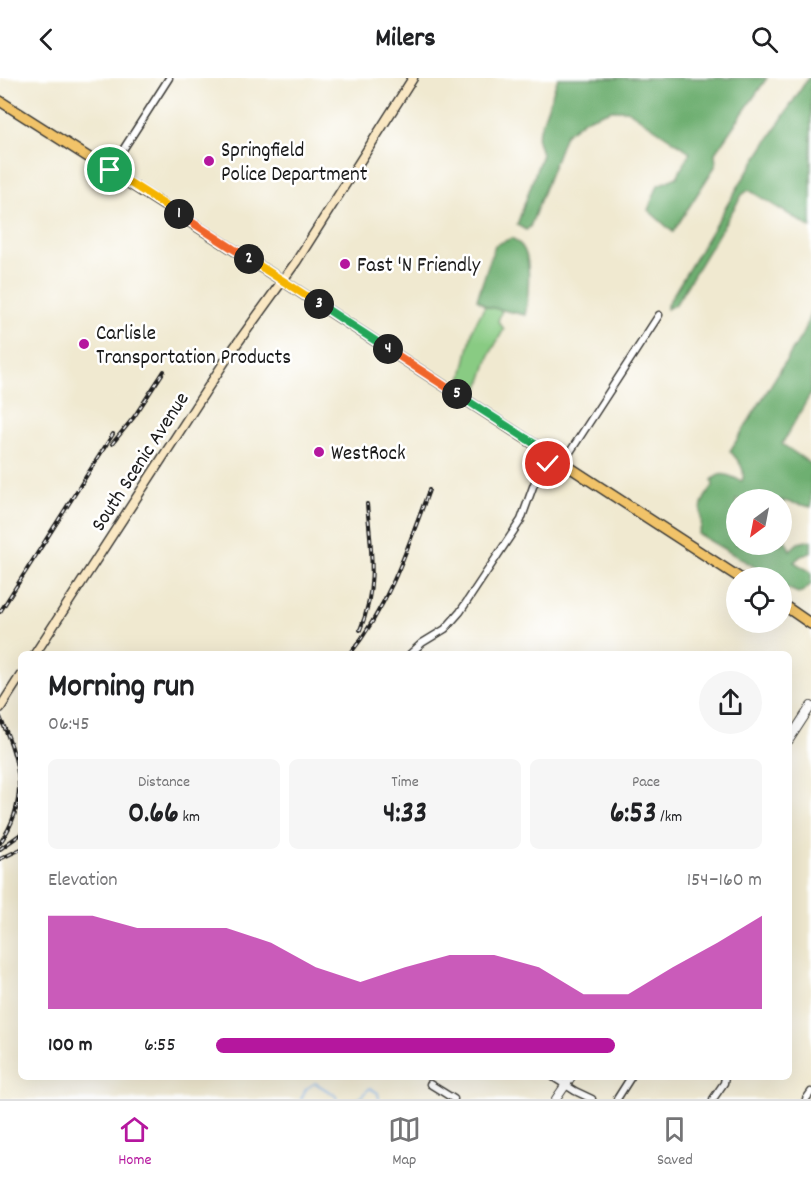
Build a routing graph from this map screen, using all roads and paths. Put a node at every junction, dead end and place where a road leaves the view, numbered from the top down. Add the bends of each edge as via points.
1 (169, 78) edge
2 (413, 78) edge
3 (0, 101) edge
4 (110, 170) junction
5 (283, 281) junction
6 (659, 315) dead end
7 (558, 459) junction
8 (726, 569) edge
9 (792, 611) edge
10 (811, 624) edge
11 (37, 651) edge
12 (413, 651) edge
13 (18, 680) edge
14 (811, 706) edge
15 (0, 708) edge
16 (792, 735) edge
17 (558, 1080) edge
18 (569, 1080) edge
19 (629, 1080) edge
20 (724, 1080) edge
21 (430, 1084) dead end
22 (566, 1085) junction
23 (811, 1092) edge
24 (454, 1099) edge
25 (556, 1099) edge
26 (592, 1099) edge
27 (617, 1099) edge
28 (713, 1099) edge
29 (806, 1099) edge

1 - 4 street
2 - 5 main road, South Scenic Avenue
3 - 4 main road
4 - 5 main road
5 - 7 main road
5 - 11 main road, South Scenic Avenue via 213,380
6 - 7 street via 570,452
7 - 8 main road
7 - 12 street via 546,466 534,484 521,520 457,617
9 - 10 main road
13 - 15 main road
14 - 16 street
17 - 22 street
18 - 22 street
19 - 27 street
20 - 28 street
21 - 24 street
22 - 25 street
22 - 26 street
23 - 29 street

